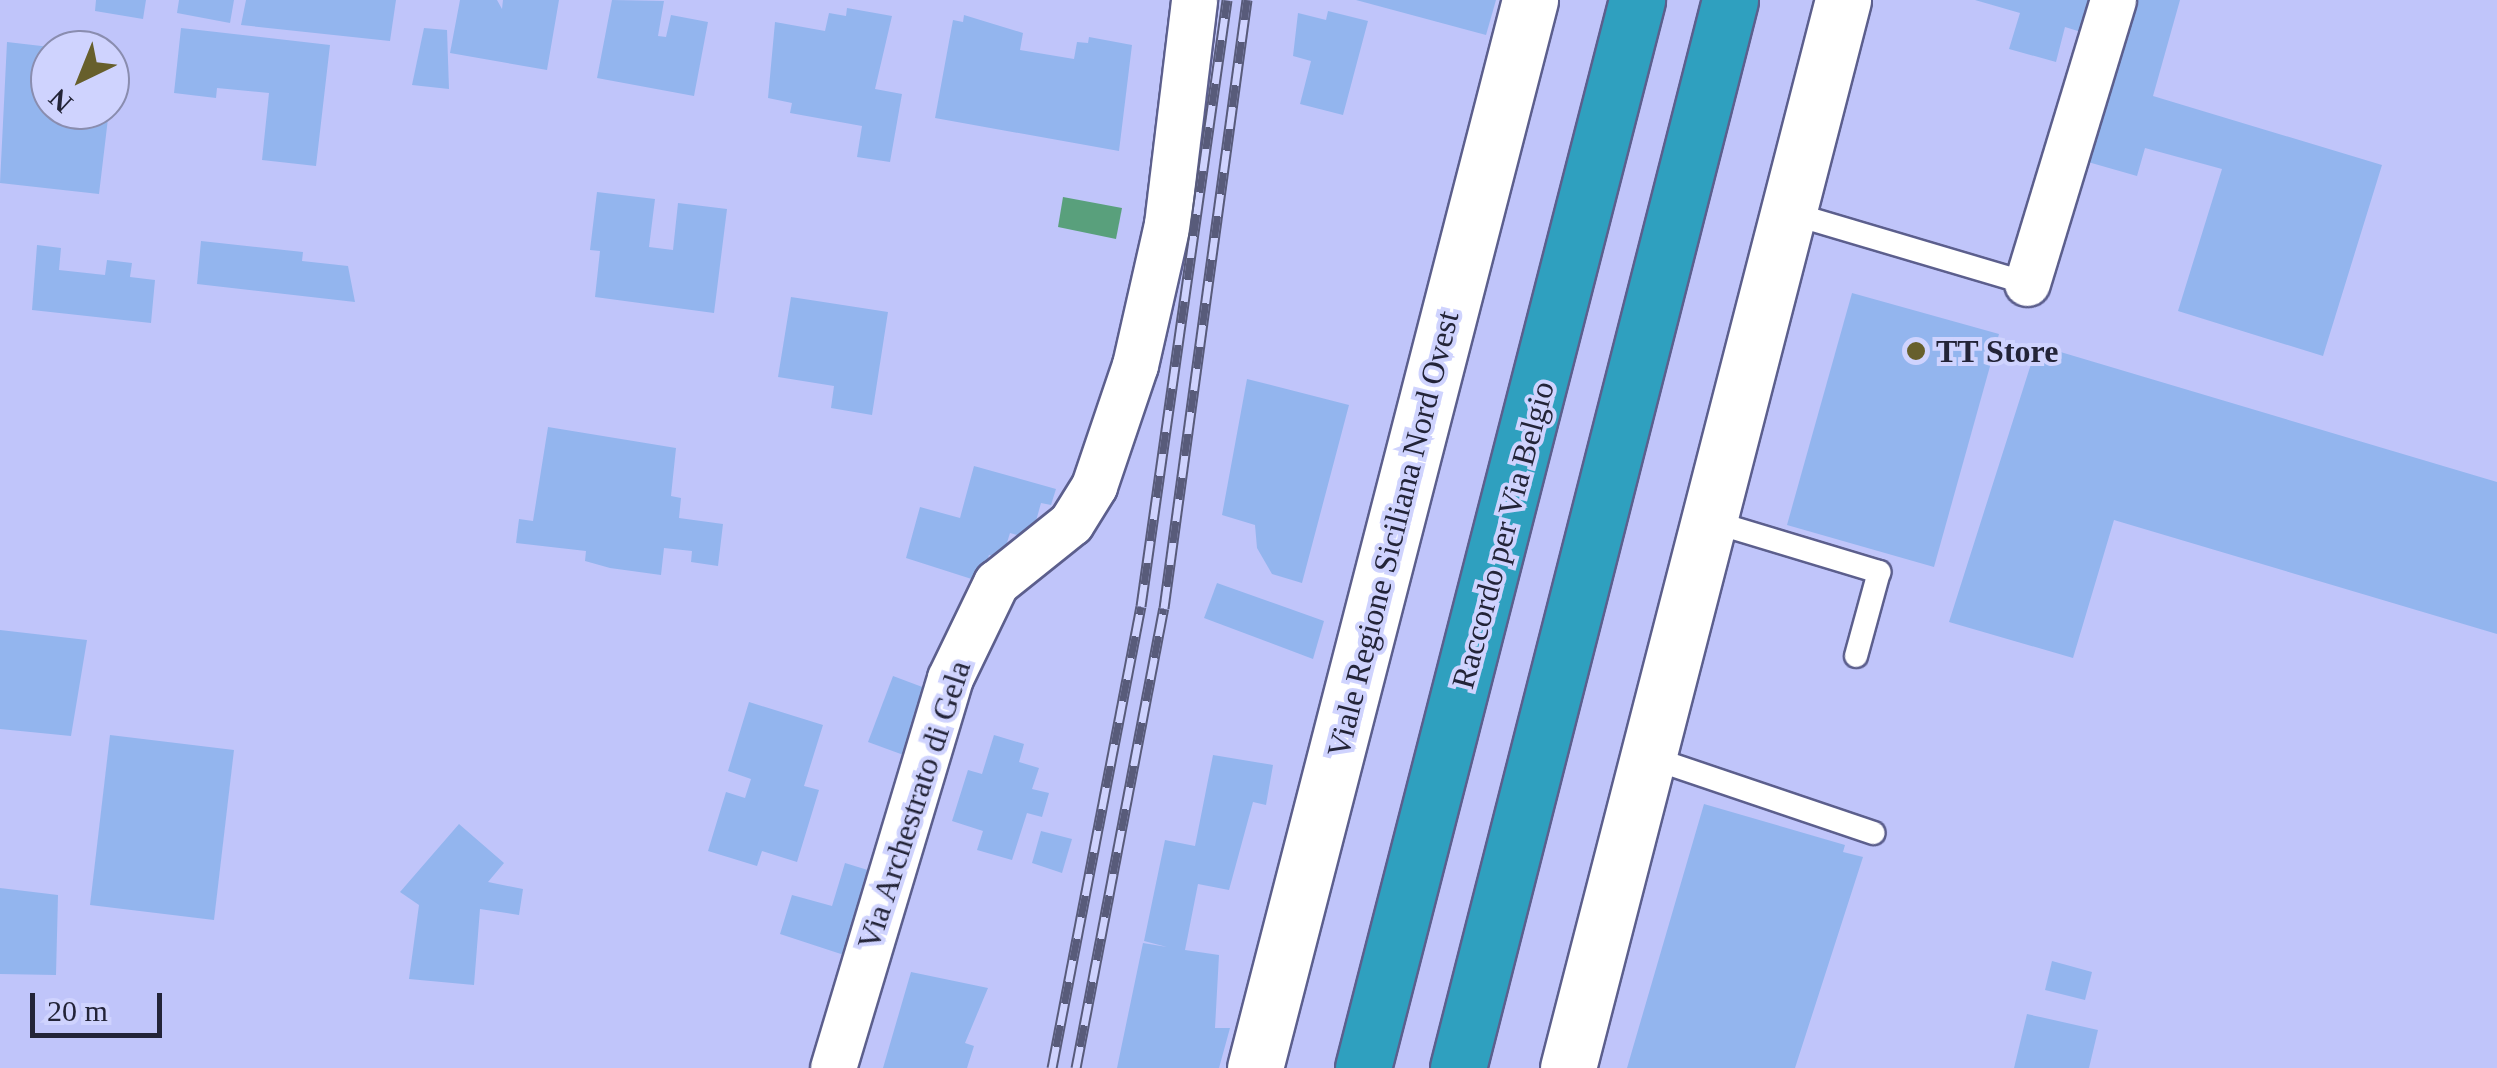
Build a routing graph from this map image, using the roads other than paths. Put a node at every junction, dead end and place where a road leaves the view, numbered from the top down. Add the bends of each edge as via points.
1 (1194, 0) edge
2 (1530, 0) edge
3 (1637, 0) edge
4 (1730, 0) edge
5 (1842, 0) edge
6 (2113, 0) edge
7 (1790, 213) junction
8 (2027, 282) joint
9 (1710, 521) junction
10 (1856, 656) dead end
11 (1648, 757) junction
12 (1873, 833) dead end
13 (832, 1068) edge
14 (1255, 1068) edge
15 (1363, 1068) edge
16 (1458, 1068) edge
17 (1568, 1068) edge

1 - 13 street, Via Archestrato di Gela via 1167,224 1135,364 1094,486 1071,523 996,583 950,678
2 - 14 street, Viale Regione Siciliana Nord Ovest
3 - 15 highway, Raccordo per Via Belgio
4 - 16 highway
5 - 7 street
6 - 8 street
7 - 8 lane
7 - 9 street
9 - 10 lane via 1879,572
9 - 11 street
11 - 12 lane
11 - 17 street

